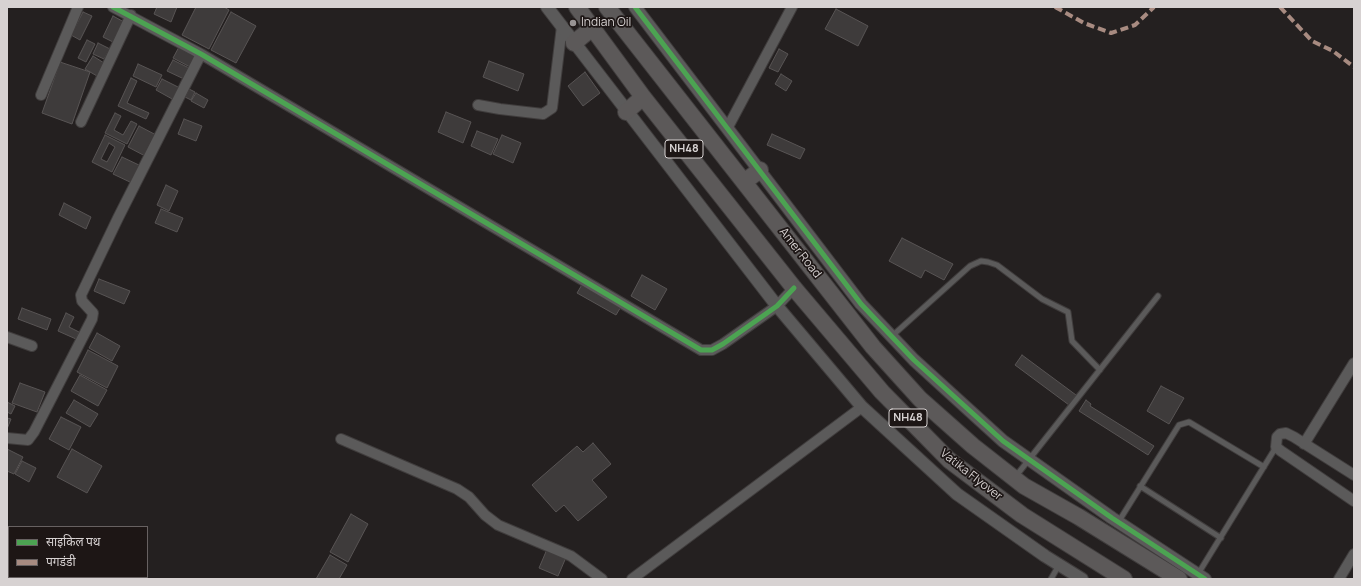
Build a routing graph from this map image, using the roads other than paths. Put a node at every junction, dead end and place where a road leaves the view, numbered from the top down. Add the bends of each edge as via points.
1 (78, 7) edge
2 (114, 7) edge
3 (547, 7) edge
4 (577, 7) edge
5 (607, 7) edge
6 (635, 7) edge
7 (792, 7) edge
8 (131, 15) junction
9 (562, 26) junction
10 (592, 28) junction
11 (574, 43) junction
12 (201, 54) junction
13 (41, 95) dead end
14 (643, 97) junction
15 (478, 105) dead end
16 (626, 112) junction
17 (81, 122) dead end
18 (728, 127) junction
19 (760, 170) junction
20 (744, 182) junction
21 (794, 288) junction
22 (1158, 296) dead end
23 (777, 306) junction
24 (7, 336) edge
25 (891, 337) junction
26 (32, 346) dead end
27 (1354, 363) edge
28 (1100, 370) junction
29 (862, 407) junction
30 (7, 438) edge
31 (341, 438) dead end
32 (1304, 444) junction
33 (1276, 447) junction
34 (1030, 459) junction
35 (1264, 467) junction
36 (1354, 475) edge
37 (1014, 478) junction
38 (1140, 486) junction
39 (1354, 501) edge
40 (1118, 522) junction
41 (1221, 538) junction
42 (1354, 554) edge
43 (1059, 565) junction
44 (1202, 577) edge
45 (602, 579) edge
46 (632, 579) edge
47 (1051, 579) edge
48 (1082, 579) edge
49 (1124, 579) edge
50 (1179, 579) edge
51 (1339, 579) edge

1 - 13 street
2 - 8 street
3 - 9 street
4 - 10 highway, NH48
5 - 20 highway, Amer Road / NH48
6 - 18 street
7 - 18 street
8 - 12 street
8 - 17 street
9 - 11 street
9 - 15 street via 552,108 542,114
10 - 11 highway
10 - 14 highway, NH48
11 - 16 street
12 - 23 street via 696,347 712,350
12 - 30 street via 82,295 82,301 92,313 92,318 34,432 28,440
14 - 16 highway
14 - 21 highway, NH48
16 - 23 street
18 - 19 street
19 - 20 highway
19 - 25 street via 861,304
20 - 37 highway, Amer Road / NH48 via 873,347 920,399
21 - 23 street
21 - 49 highway, Vatika Flyover / NH48 via 882,392 949,460 1041,527
22 - 28 lane
23 - 29 street
24 - 26 street
25 - 28 lane via 970,266 981,261 988,262 1001,268 1042,299 1068,312 1072,340
25 - 34 street via 997,435
27 - 32 street
28 - 34 lane
29 - 43 street via 958,494
29 - 46 street
31 - 45 street via 457,489 498,525 571,556
32 - 33 street via 1286,433 1280,434 1277,438
32 - 36 street
33 - 35 lane
33 - 39 street
34 - 37 lane
34 - 40 street
35 - 38 lane via 1189,422 1180,425
35 - 41 lane
37 - 50 highway, Vatika Flyover / NH48
38 - 40 lane
38 - 41 lane
40 - 44 street
41 - 44 lane
42 - 51 street
43 - 47 lane
43 - 48 street

